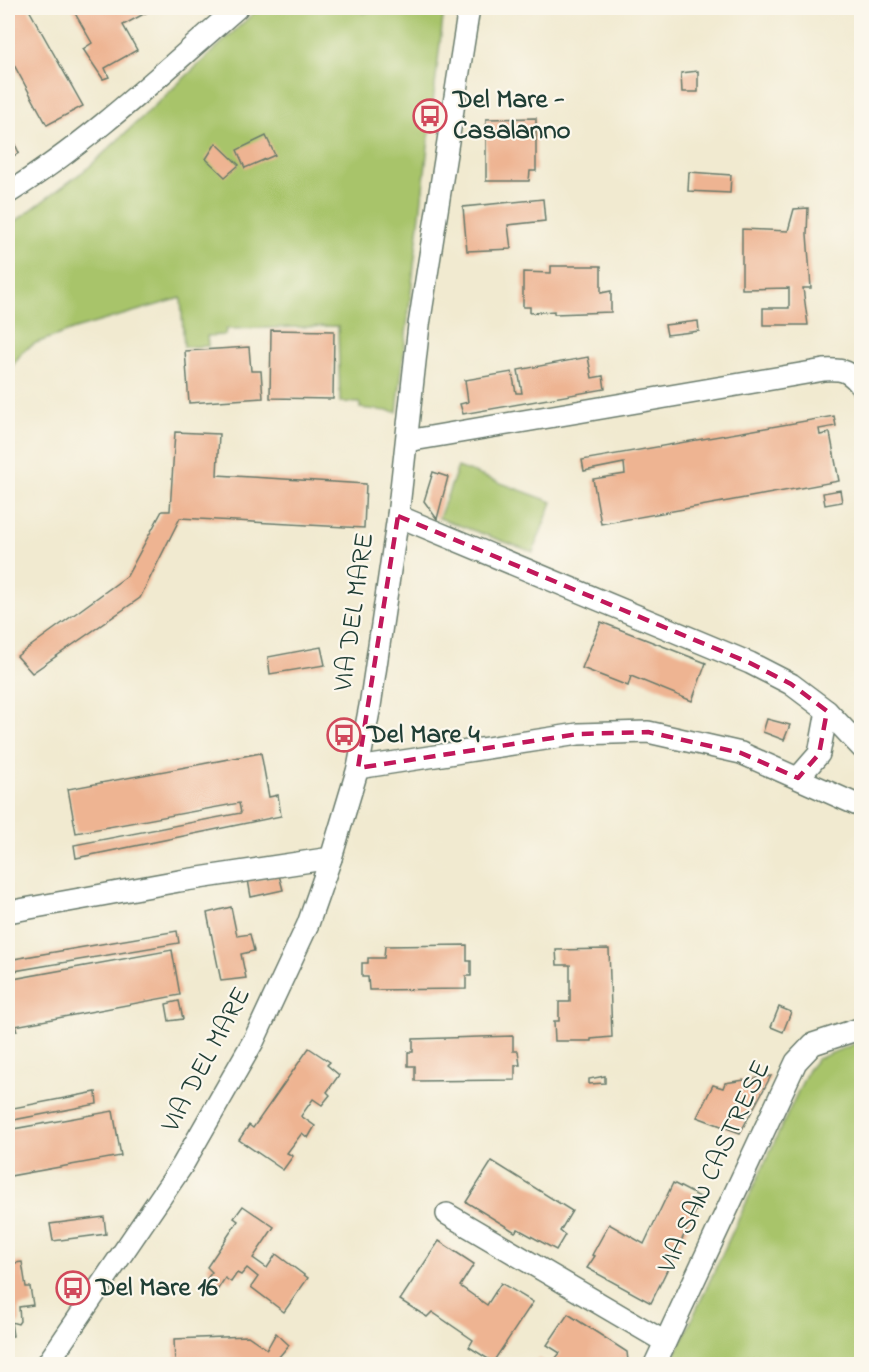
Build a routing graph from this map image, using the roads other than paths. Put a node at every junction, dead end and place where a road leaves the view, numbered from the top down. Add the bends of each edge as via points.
1 (237, 8) edge
2 (469, 8) edge
3 (8, 193) edge
4 (861, 387) edge
5 (407, 441) junction
6 (398, 516) junction
7 (827, 711) junction
8 (861, 748) edge
9 (358, 768) junction
10 (798, 778) junction
11 (861, 807) edge
12 (331, 858) junction
13 (8, 912) edge
14 (861, 1028) edge
15 (447, 1214) dead end
16 (664, 1342) junction
17 (47, 1365) edge
18 (655, 1365) edge

1 - 3 street via 45,170
2 - 5 street, VIA DEL MARE via 419,325
4 - 5 street via 853,375 839,369 824,370
5 - 6 street, VIA DEL MARE
6 - 7 street via 750,663 791,684
6 - 9 street, VIA DEL MARE
7 - 8 street
7 - 10 street via 819,754
9 - 10 street via 578,734 648,732 741,753
9 - 12 street, VIA DEL MARE
10 - 11 street
12 - 13 street
12 - 17 street, VIA DEL MARE via 309,924 254,1040 182,1166
14 - 16 street, VIA SAN CASTRESE via 813,1044 796,1062
15 - 16 street
16 - 18 street, VIA SAN CASTRESE

